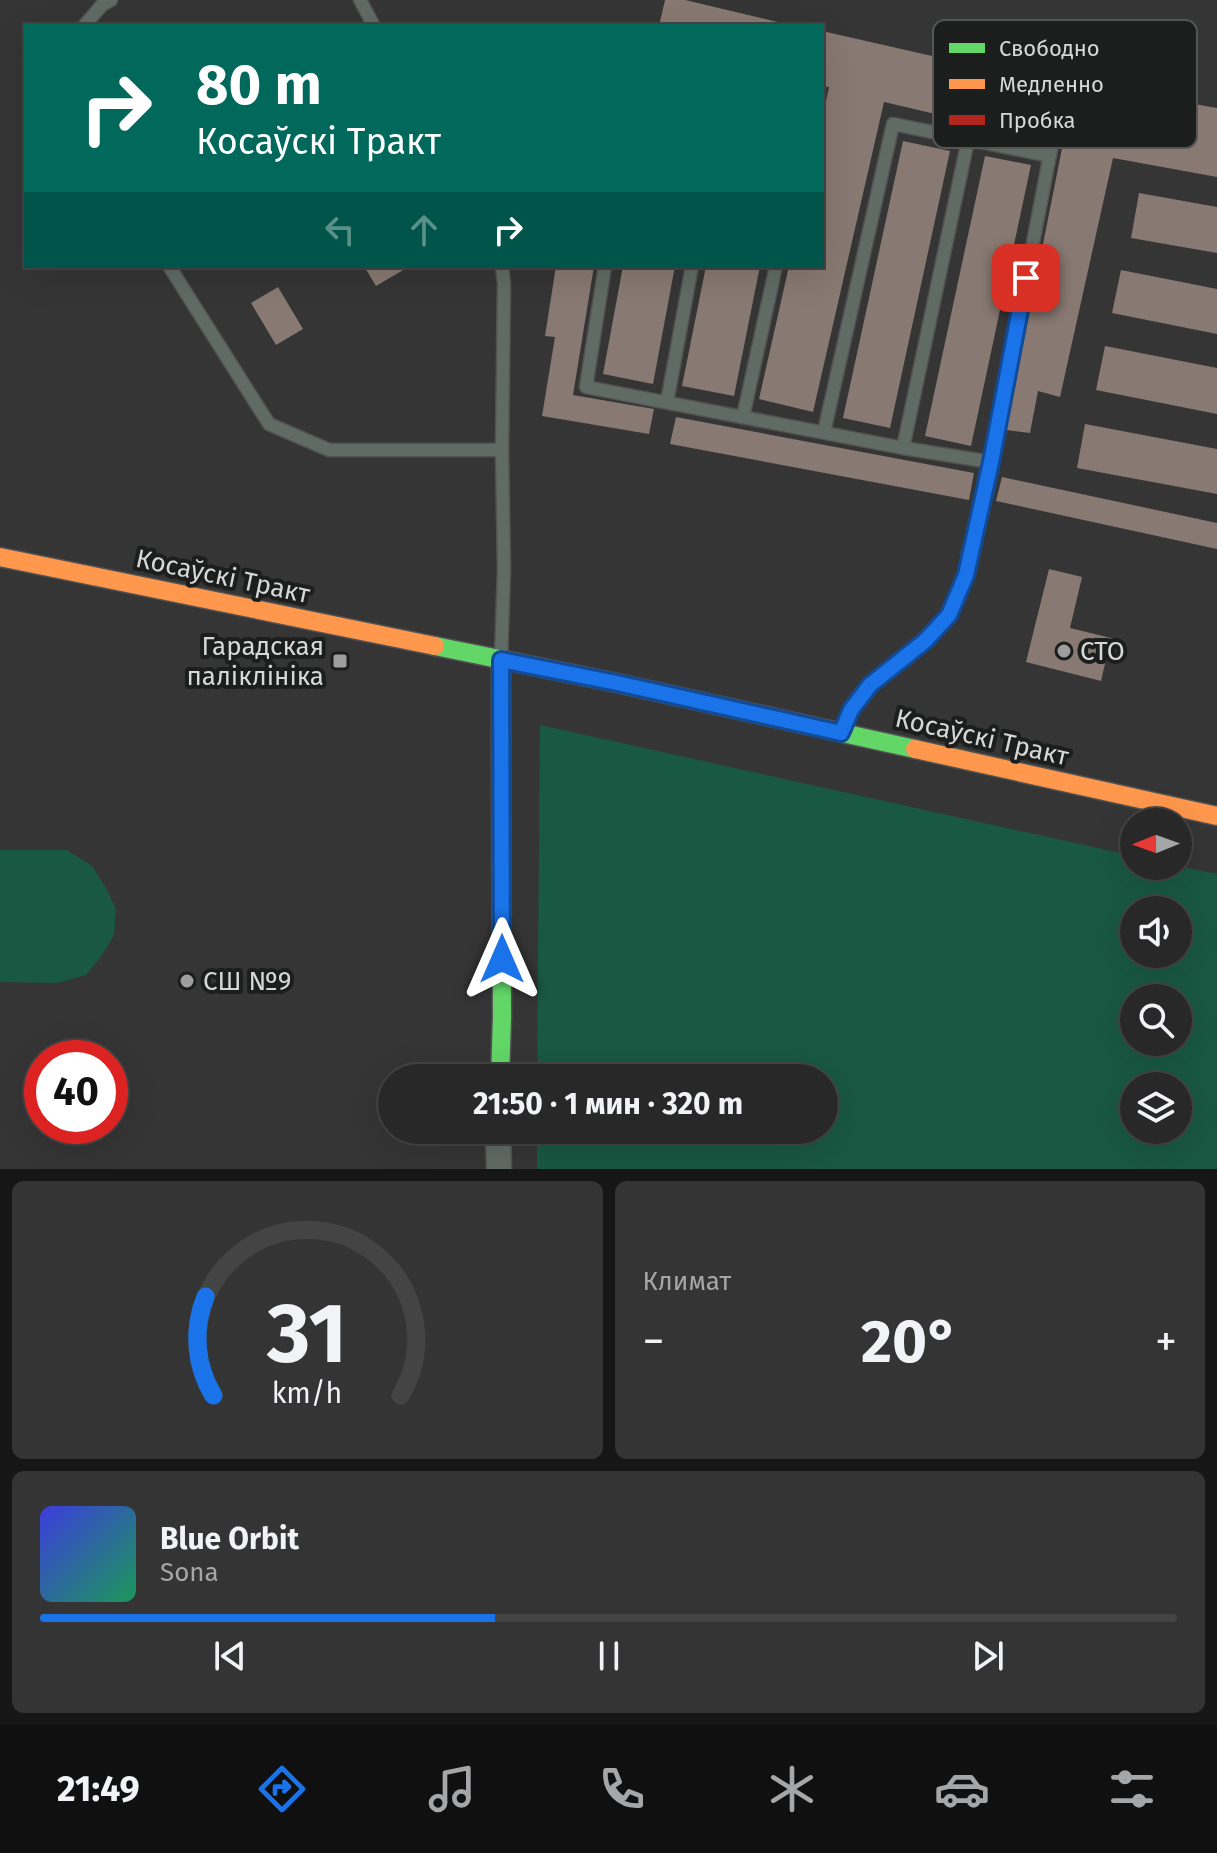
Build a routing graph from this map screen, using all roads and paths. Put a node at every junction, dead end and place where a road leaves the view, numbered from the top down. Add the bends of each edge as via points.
1 (111, 0) edge
2 (360, 0) edge
3 (86, 24) edge
4 (373, 24) edge
5 (933, 133) edge
6 (966, 148) edge
7 (1009, 148) edge
8 (1051, 148) edge
9 (1050, 156) junction
10 (170, 268) edge
11 (502, 268) edge
12 (605, 268) edge
13 (692, 268) edge
14 (776, 268) edge
15 (667, 402) junction
16 (743, 417) junction
17 (824, 432) junction
18 (903, 448) junction
19 (502, 450) junction
20 (991, 462) junction
21 (0, 557) edge
22 (501, 660) junction
23 (841, 733) junction
24 (1217, 816) edge
25 (500, 1064) edge
26 (498, 1144) edge
27 (499, 1169) edge

1 - 3 lane
2 - 4 lane
5 - 17 lane via 893,124
6 - 18 lane
7 - 9 lane
8 - 9 lane
9 - 20 lane
10 - 19 lane via 269,424 329,450
11 - 19 lane
12 - 15 lane via 586,387
13 - 15 lane
14 - 16 lane
15 - 16 lane
16 - 17 lane
17 - 18 lane
18 - 20 lane
19 - 22 lane
20 - 23 lane via 966,575 949,615 870,685
21 - 22 main road, Косаўскі Тракт
22 - 23 main road, Косаўскі Тракт
22 - 25 main road
23 - 24 main road, Косаўскі Тракт
26 - 27 street

